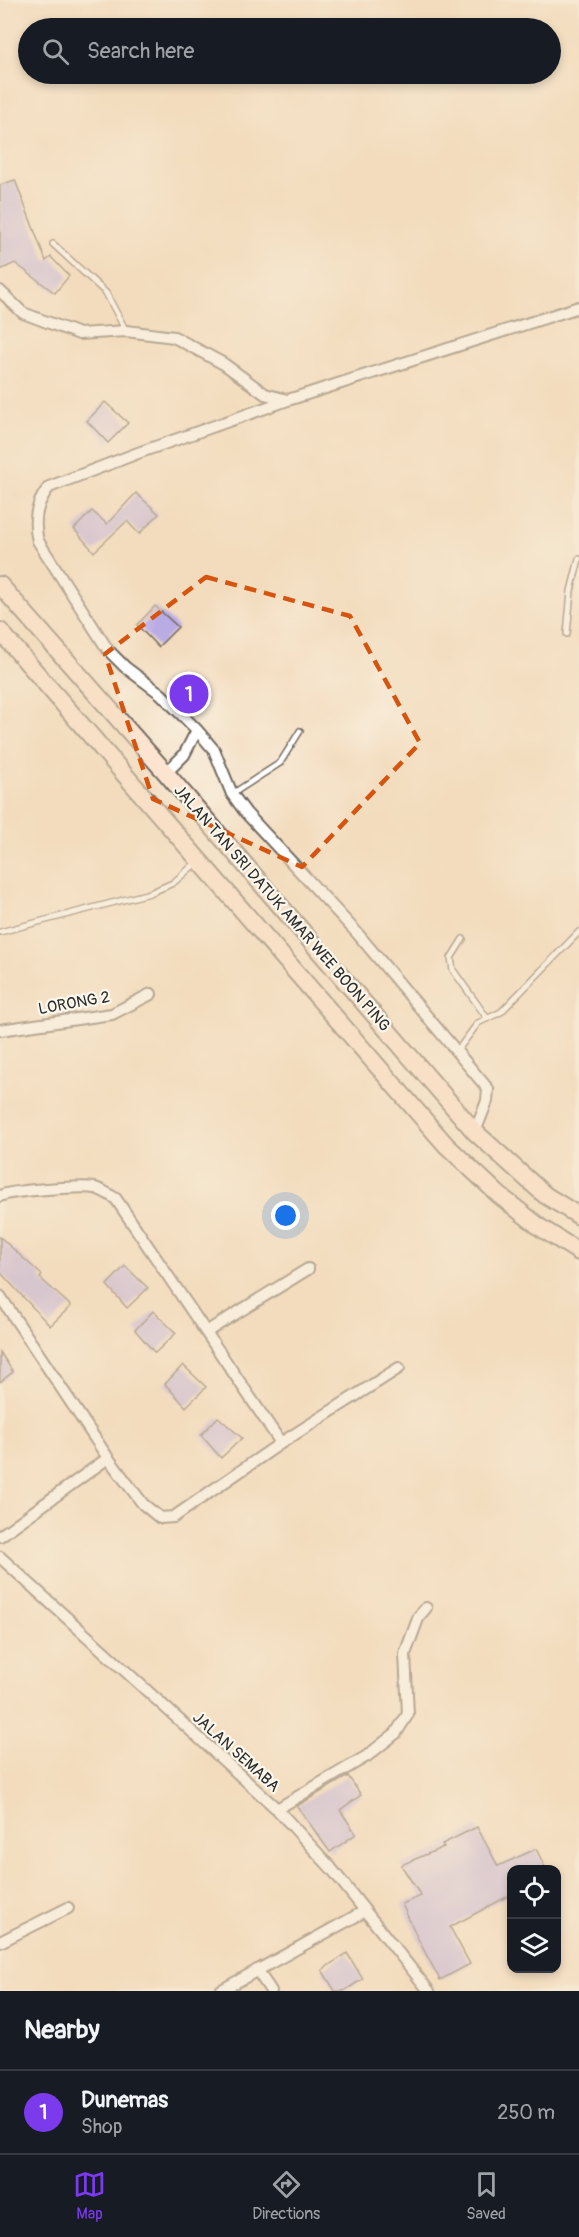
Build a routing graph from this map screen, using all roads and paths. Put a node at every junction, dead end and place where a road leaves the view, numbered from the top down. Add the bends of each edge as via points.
1 (53, 244) dead end
2 (0, 291) edge
3 (579, 308) edge
4 (126, 331) junction
5 (288, 400) junction
6 (579, 559) edge
7 (0, 585) edge
8 (0, 631) edge
9 (567, 634) dead end
10 (197, 730) junction
11 (300, 732) dead end
12 (166, 773) junction
13 (232, 794) junction
14 (200, 860) junction
15 (0, 932) edge
16 (579, 932) edge
17 (463, 939) dead end
18 (151, 994) dead end
19 (488, 1018) junction
20 (0, 1030) edge
21 (457, 1051) junction
22 (475, 1132) junction
23 (0, 1196) edge
24 (579, 1216) edge
25 (579, 1252) edge
26 (308, 1269) dead end
27 (0, 1296) edge
28 (206, 1332) junction
29 (399, 1368) dead end
30 (281, 1443) junction
31 (108, 1458) junction
32 (0, 1536) edge
33 (0, 1557) edge
34 (426, 1608) dead end
35 (277, 1809) junction
36 (68, 1908) dead end
37 (365, 1911) junction
38 (0, 1942) edge
39 (257, 1970) junction
40 (220, 1991) edge
41 (272, 1991) edge
42 (429, 1991) edge

1 - 4 lane via 106,293
2 - 4 street via 23,313 79,334
3 - 5 street
4 - 5 street via 174,337 224,364 265,394
5 - 10 street via 49,487 37,507 34,527 38,541 108,650
6 - 9 lane
7 - 12 main road, JALAN TAN SRI DATUK AMAR WEE BOON PING
8 - 14 main road, JALAN TAN SRI DATUK AMAR WEE BOON PING
10 - 12 street via 184,755
10 - 13 street via 214,750
11 - 13 lane via 280,763
12 - 22 main road, JALAN TAN SRI DATUK AMAR WEE BOON PING
13 - 21 street
14 - 15 lane via 172,883 150,893
14 - 25 main road, JALAN TAN SRI DATUK AMAR WEE BOON PING via 446,1144 499,1195
16 - 19 lane via 501,1012
17 - 19 lane via 451,958 453,970
18 - 20 street, LORONG 2 via 112,1014
19 - 21 lane via 471,1030
21 - 22 street via 488,1089 488,1101
22 - 24 main road, JALAN TAN SRI DATUK AMAR WEE BOON PING via 545,1196
23 - 28 street via 95,1188 107,1192 116,1199
26 - 28 street
27 - 31 street
28 - 30 street
29 - 30 street
30 - 31 street via 181,1512 166,1518 154,1516
31 - 32 street
33 - 35 street, JALAN SEMABA
34 - 35 street via 419,1616 405,1654 408,1714 396,1733 367,1756
35 - 37 street, JALAN SEMABA
36 - 38 street
37 - 39 street
37 - 42 street, JALAN SEMABA
39 - 40 street
39 - 41 street

